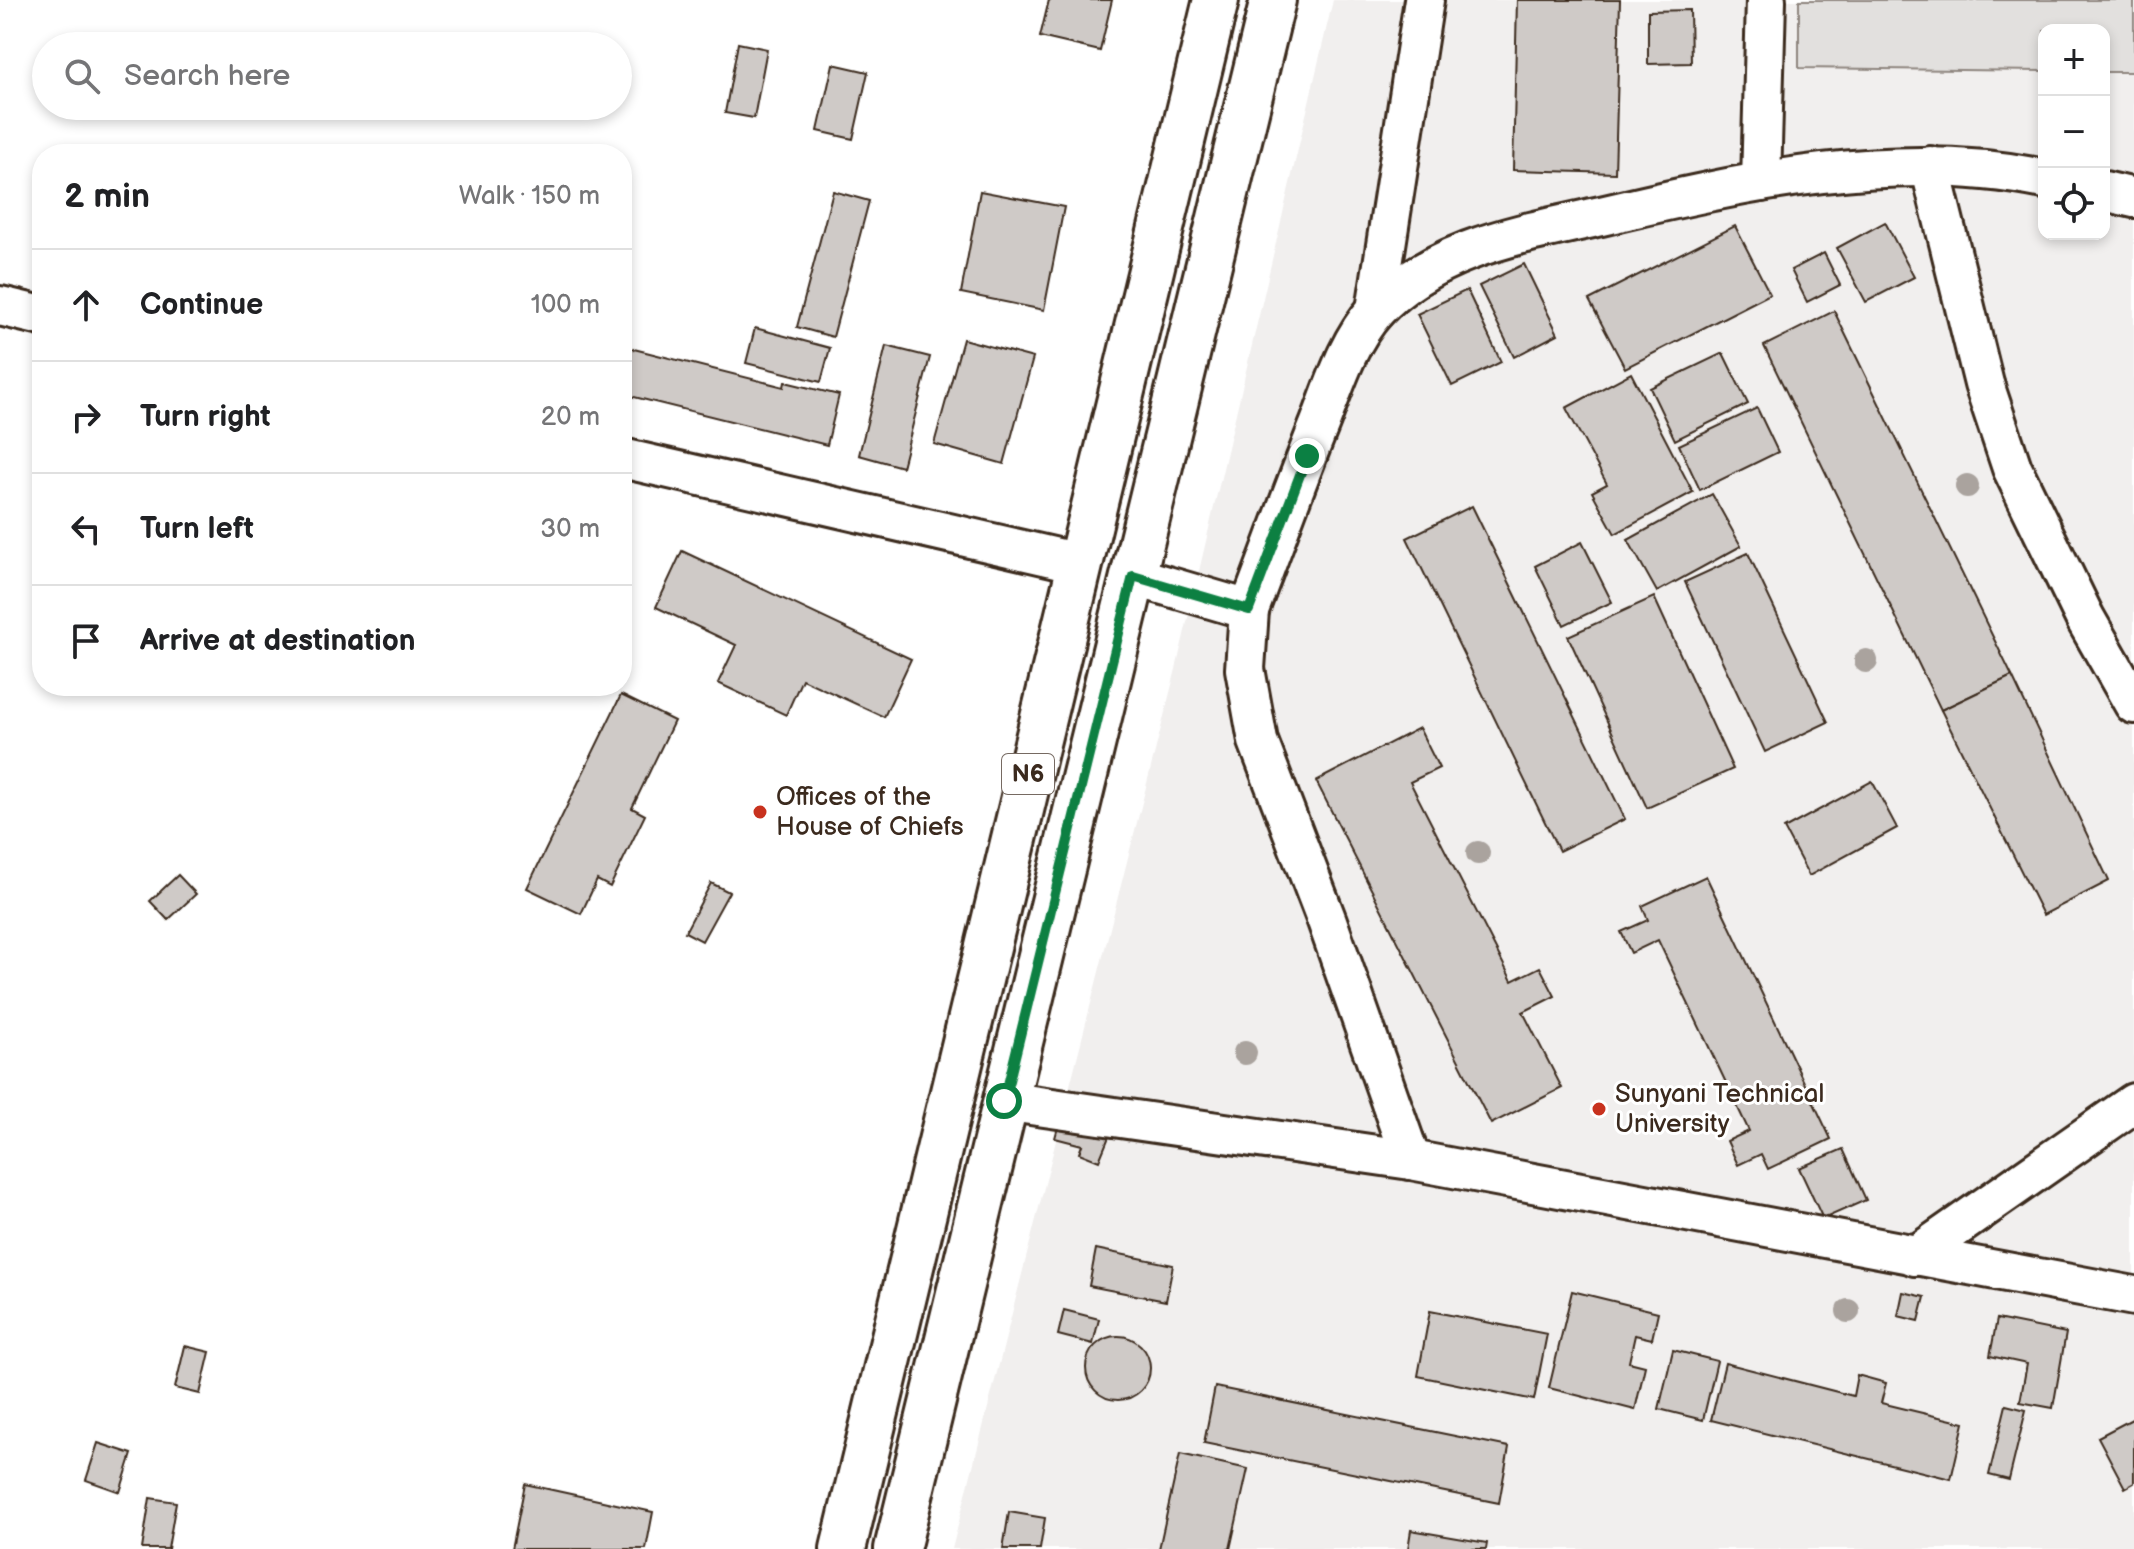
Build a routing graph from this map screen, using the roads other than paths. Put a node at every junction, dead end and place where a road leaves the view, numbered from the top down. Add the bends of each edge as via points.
1 (1216, 0) edge
2 (1273, 0) edge
3 (1424, 0) edge
4 (1766, 0) edge
5 (1930, 166) junction
6 (2038, 178) edge
7 (1761, 182) junction
8 (2110, 192) edge
9 (2134, 198) edge
10 (0, 306) edge
11 (1376, 310) junction
12 (32, 314) edge
13 (632, 460) edge
14 (1079, 563) junction
15 (1133, 576) junction
16 (1249, 610) junction
17 (2134, 704) edge
18 (1004, 1101) junction
19 (2134, 1103) edge
20 (1411, 1160) junction
21 (1915, 1256) junction
22 (2134, 1296) edge
23 (843, 1549) edge
24 (897, 1549) edge

1 - 14 main road, N6
2 - 15 main road, N6
3 - 11 street
4 - 7 street
5 - 6 street
5 - 7 street
5 - 17 street via 1984,384 2012,468 2085,618
7 - 11 street via 1486,243 1427,269
8 - 9 street
10 - 12 street
11 - 16 street via 1347,352
13 - 14 street
14 - 23 main road, N6
15 - 16 street
15 - 18 main road, N6
16 - 20 street via 1245,669 1258,741
18 - 20 street
18 - 24 main road, N6
19 - 21 street
20 - 21 street
21 - 22 street

